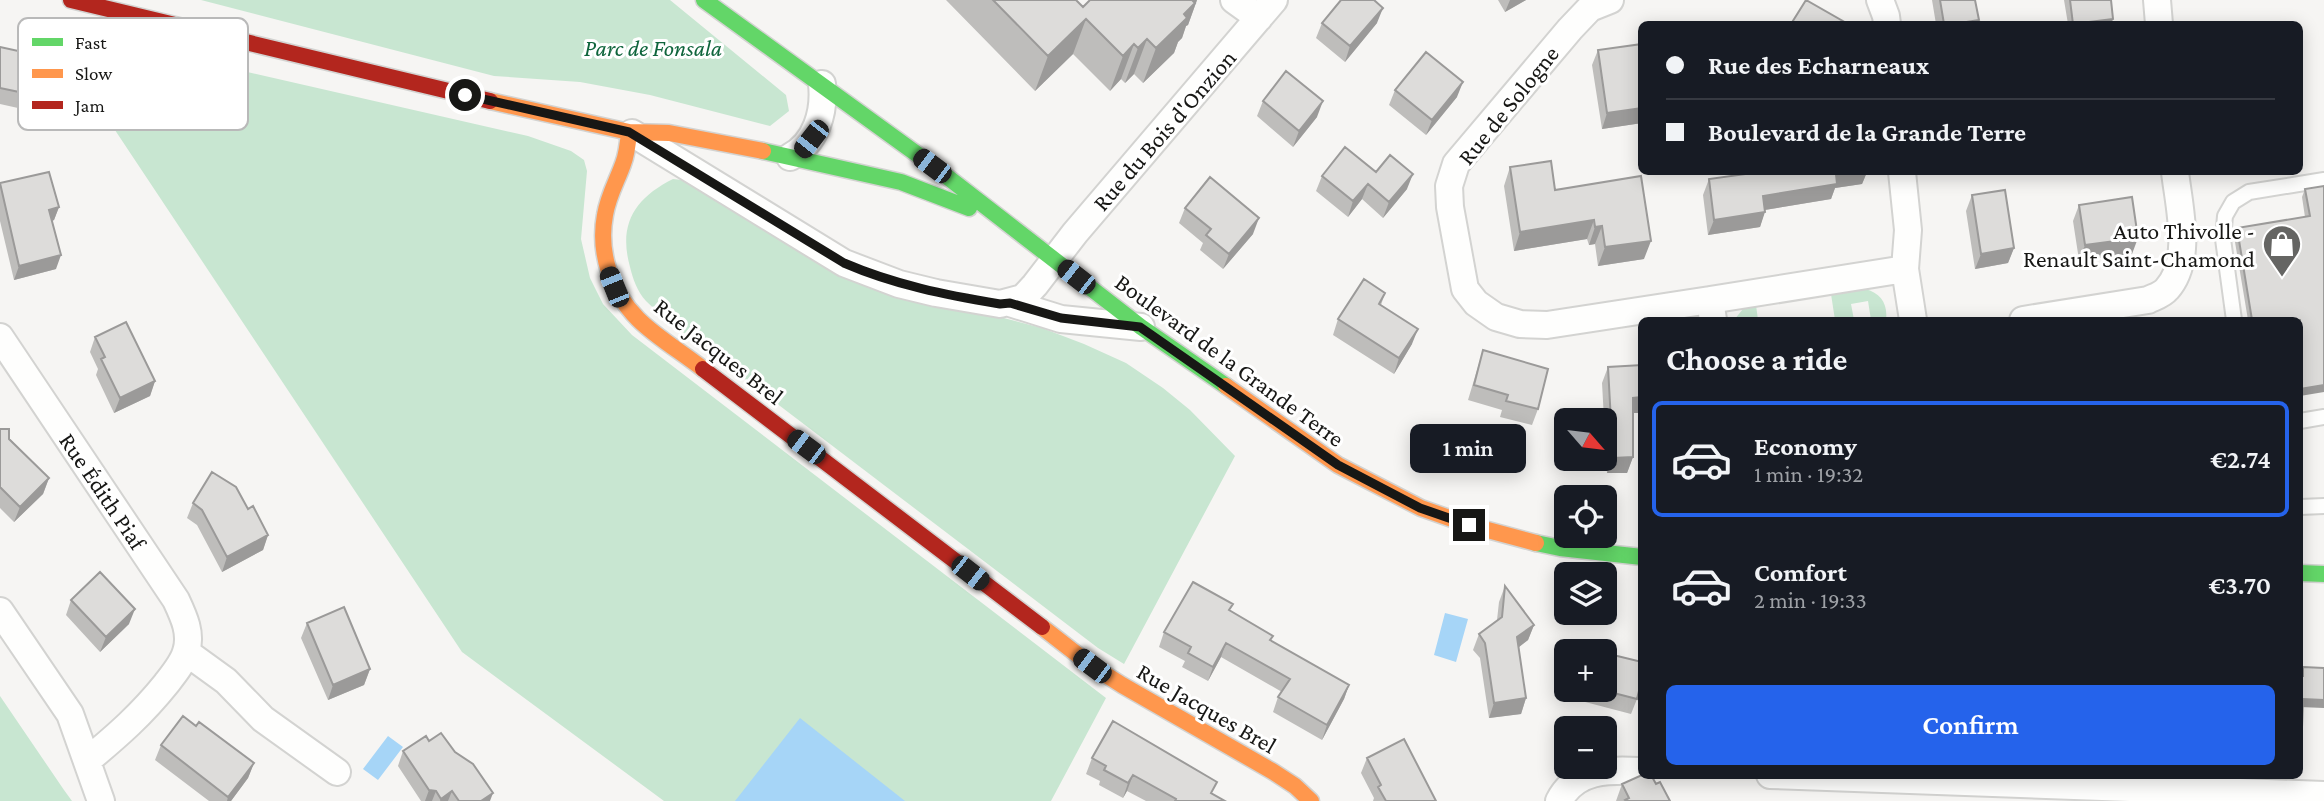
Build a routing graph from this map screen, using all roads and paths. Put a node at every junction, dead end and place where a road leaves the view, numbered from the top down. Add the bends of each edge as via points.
1 (71, 0) edge
2 (704, 0) edge
3 (1234, 0) edge
4 (1610, 0) edge
5 (1880, 0) edge
6 (2157, 0) edge
7 (1266, 9) edge
8 (146, 18) edge
9 (1887, 21) edge
10 (2159, 21) edge
11 (248, 42) edge
12 (822, 84) junction
13 (629, 132) junction
14 (790, 157) junction
15 (1902, 175) edge
16 (2175, 175) edge
17 (2324, 180) edge
18 (1003, 221) junction
19 (1055, 260) junction
20 (1905, 269) junction
21 (1010, 303) junction
22 (1711, 310) edge
23 (1913, 317) edge
24 (2042, 317) edge
25 (2234, 317) edge
26 (1140, 327) junction
27 (0, 337) edge
28 (2324, 417) edge
29 (2303, 420) edge
30 (2324, 506) edge
31 (2303, 507) edge
32 (1638, 557) edge
33 (2303, 573) edge
34 (2324, 574) edge
35 (0, 611) edge
36 (186, 652) junction
37 (88, 760) junction
38 (1638, 771) edge
39 (337, 772) dead end
40 (1863, 779) edge
41 (2049, 787) edge
42 (2324, 795) edge
43 (102, 801) edge
44 (1311, 801) edge
45 (1559, 801) edge

1 - 8 street
2 - 12 street, Boulevard de la Grande Terre
3 - 7 street
4 - 22 street, Rue de Sologne via 1590,8 1570,29 1456,164 1449,186 1450,207 1465,289 1496,317 1520,324
5 - 9 street
6 - 10 street
7 - 19 street, Rue du Bois d'Onzion
11 - 13 street
12 - 14 street via 821,116 811,139
12 - 18 street, Boulevard de la Grande Terre
13 - 14 street via 669,133
13 - 21 street via 844,263 936,293
13 - 44 street, Rue Jacques Brel via 604,222 603,258 614,287 638,319 1092,666 1272,771
14 - 18 street via 901,182
15 - 20 street via 1908,229
16 - 24 street via 2183,250 2178,274 2165,292 2148,300
17 - 25 lane via 2249,192 2234,202 2225,216 2222,239
18 - 19 street, Boulevard de la Grande Terre
19 - 21 street, Rue du Bois d'Onzion via 1023,298
19 - 26 street, Boulevard de la Grande Terre
20 - 22 street, Rue de Sologne
20 - 23 street
21 - 26 street via 1061,318
26 - 32 street, Boulevard de la Grande Terre via 1338,465 1420,508 1514,538
27 - 36 street, Rue Édith Piaf via 176,600 188,625
28 - 29 lane
30 - 31 lane
33 - 34 street
35 - 37 street via 70,714
36 - 37 street via 146,709
36 - 39 street via 226,681 262,719
37 - 43 street
38 - 45 street via 1606,770 1581,778
40 - 41 street
41 - 42 street

